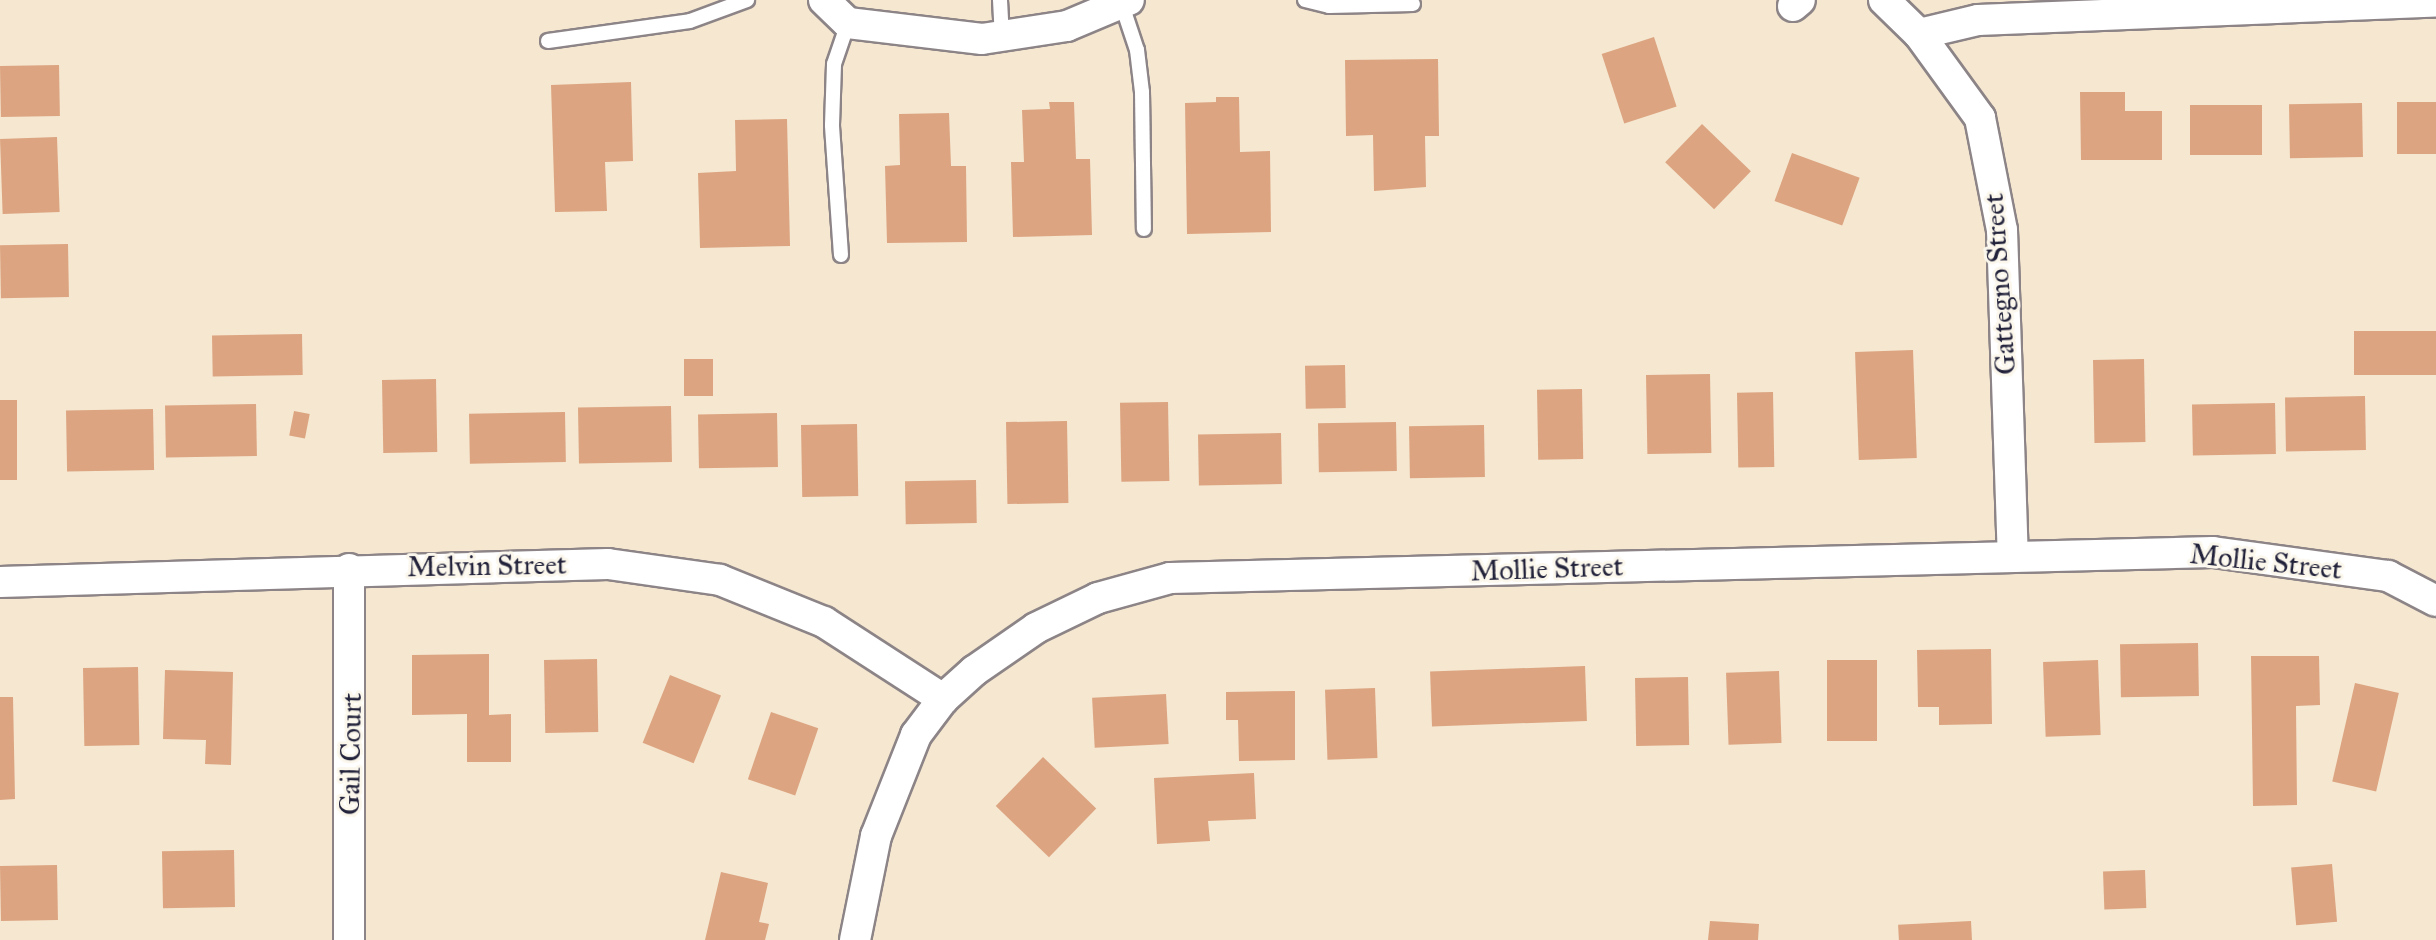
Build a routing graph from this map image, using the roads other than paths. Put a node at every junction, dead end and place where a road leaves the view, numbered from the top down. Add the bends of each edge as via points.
1 (747, 0) edge
2 (824, 0) edge
3 (1000, 0) edge
4 (1305, 0) edge
5 (1884, 0) edge
6 (1126, 2) edge
7 (2436, 2) edge
8 (1413, 4) dead end
9 (848, 23) junction
10 (1919, 34) junction
11 (1002, 36) junction
12 (548, 41) dead end
13 (1144, 229) dead end
14 (841, 255) dead end
15 (2013, 556) junction
16 (349, 569) junction
17 (0, 582) edge
18 (2436, 601) edge
19 (943, 699) junction
20 (349, 940) edge
21 (855, 940) edge

1 - 12 lane via 690,21
2 - 9 street
3 - 11 lane
4 - 8 lane via 1329,6
5 - 10 street, Gattegno Street
6 - 11 street via 1067,26
6 - 13 lane via 1142,92
7 - 10 street via 1978,20
9 - 11 street via 906,33
9 - 14 lane via 834,64 832,110
10 - 15 street, Gattegno Street via 1980,118 2002,230
15 - 18 street, Mollie Street via 2213,552 2388,576
15 - 19 street, Mollie Street via 1170,578 1098,598 1036,628
16 - 17 street, Melvin Street
16 - 19 street, Melvin Street via 608,564 720,580 824,622
16 - 20 street, Gail Court
19 - 21 street, Mollie Street via 916,735 876,836

